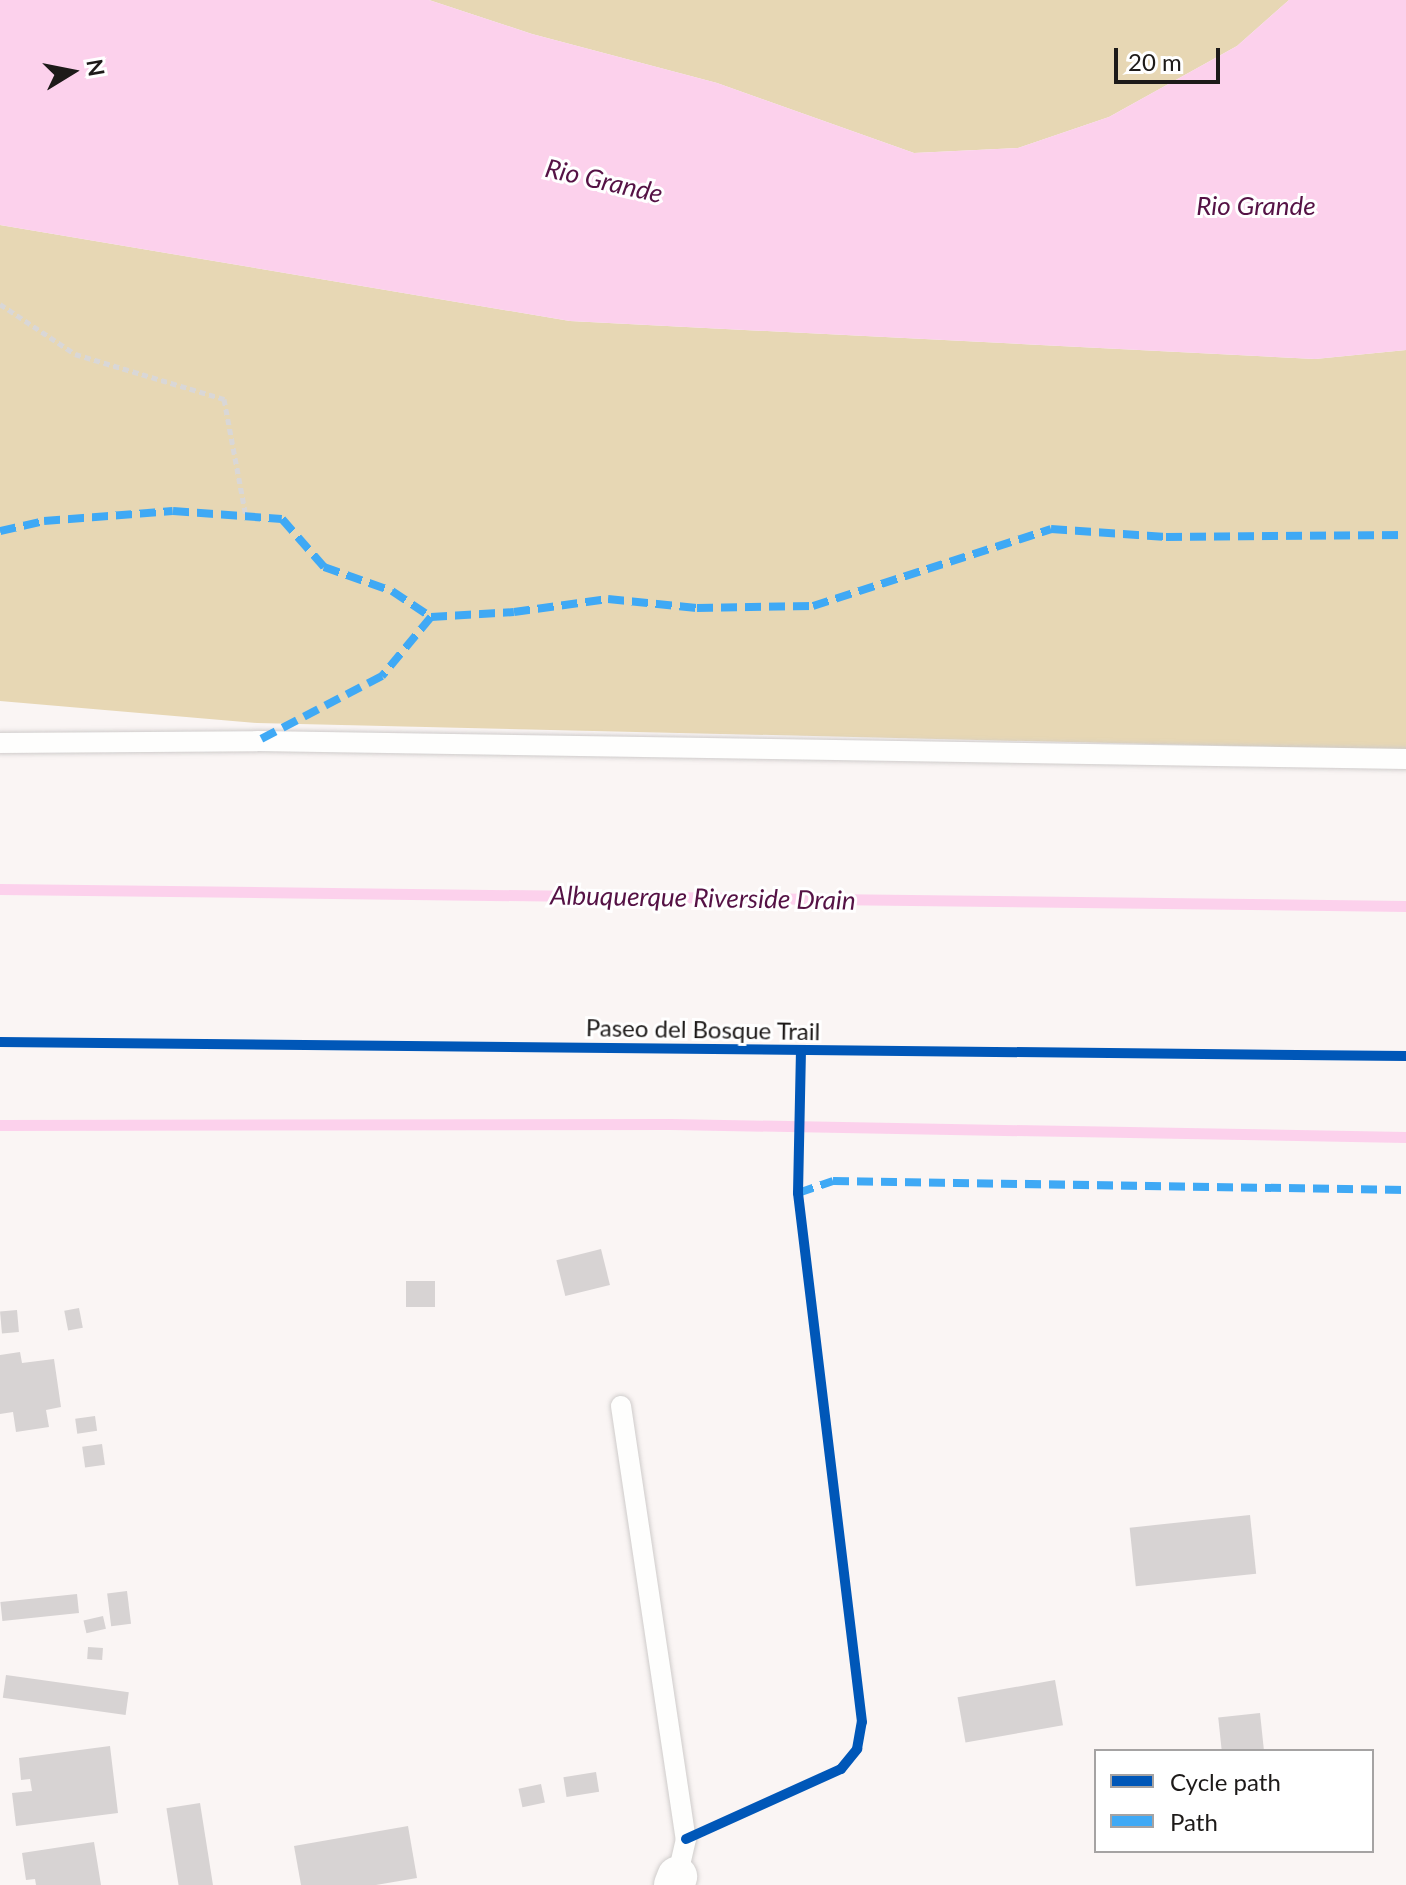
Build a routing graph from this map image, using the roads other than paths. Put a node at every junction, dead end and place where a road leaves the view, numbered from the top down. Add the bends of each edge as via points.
1 (0, 743) edge
2 (1406, 759) edge
3 (621, 1406) dead end
4 (675, 1881) edge

1 - 2 lane via 257,741
3 - 4 lane via 686,1839

